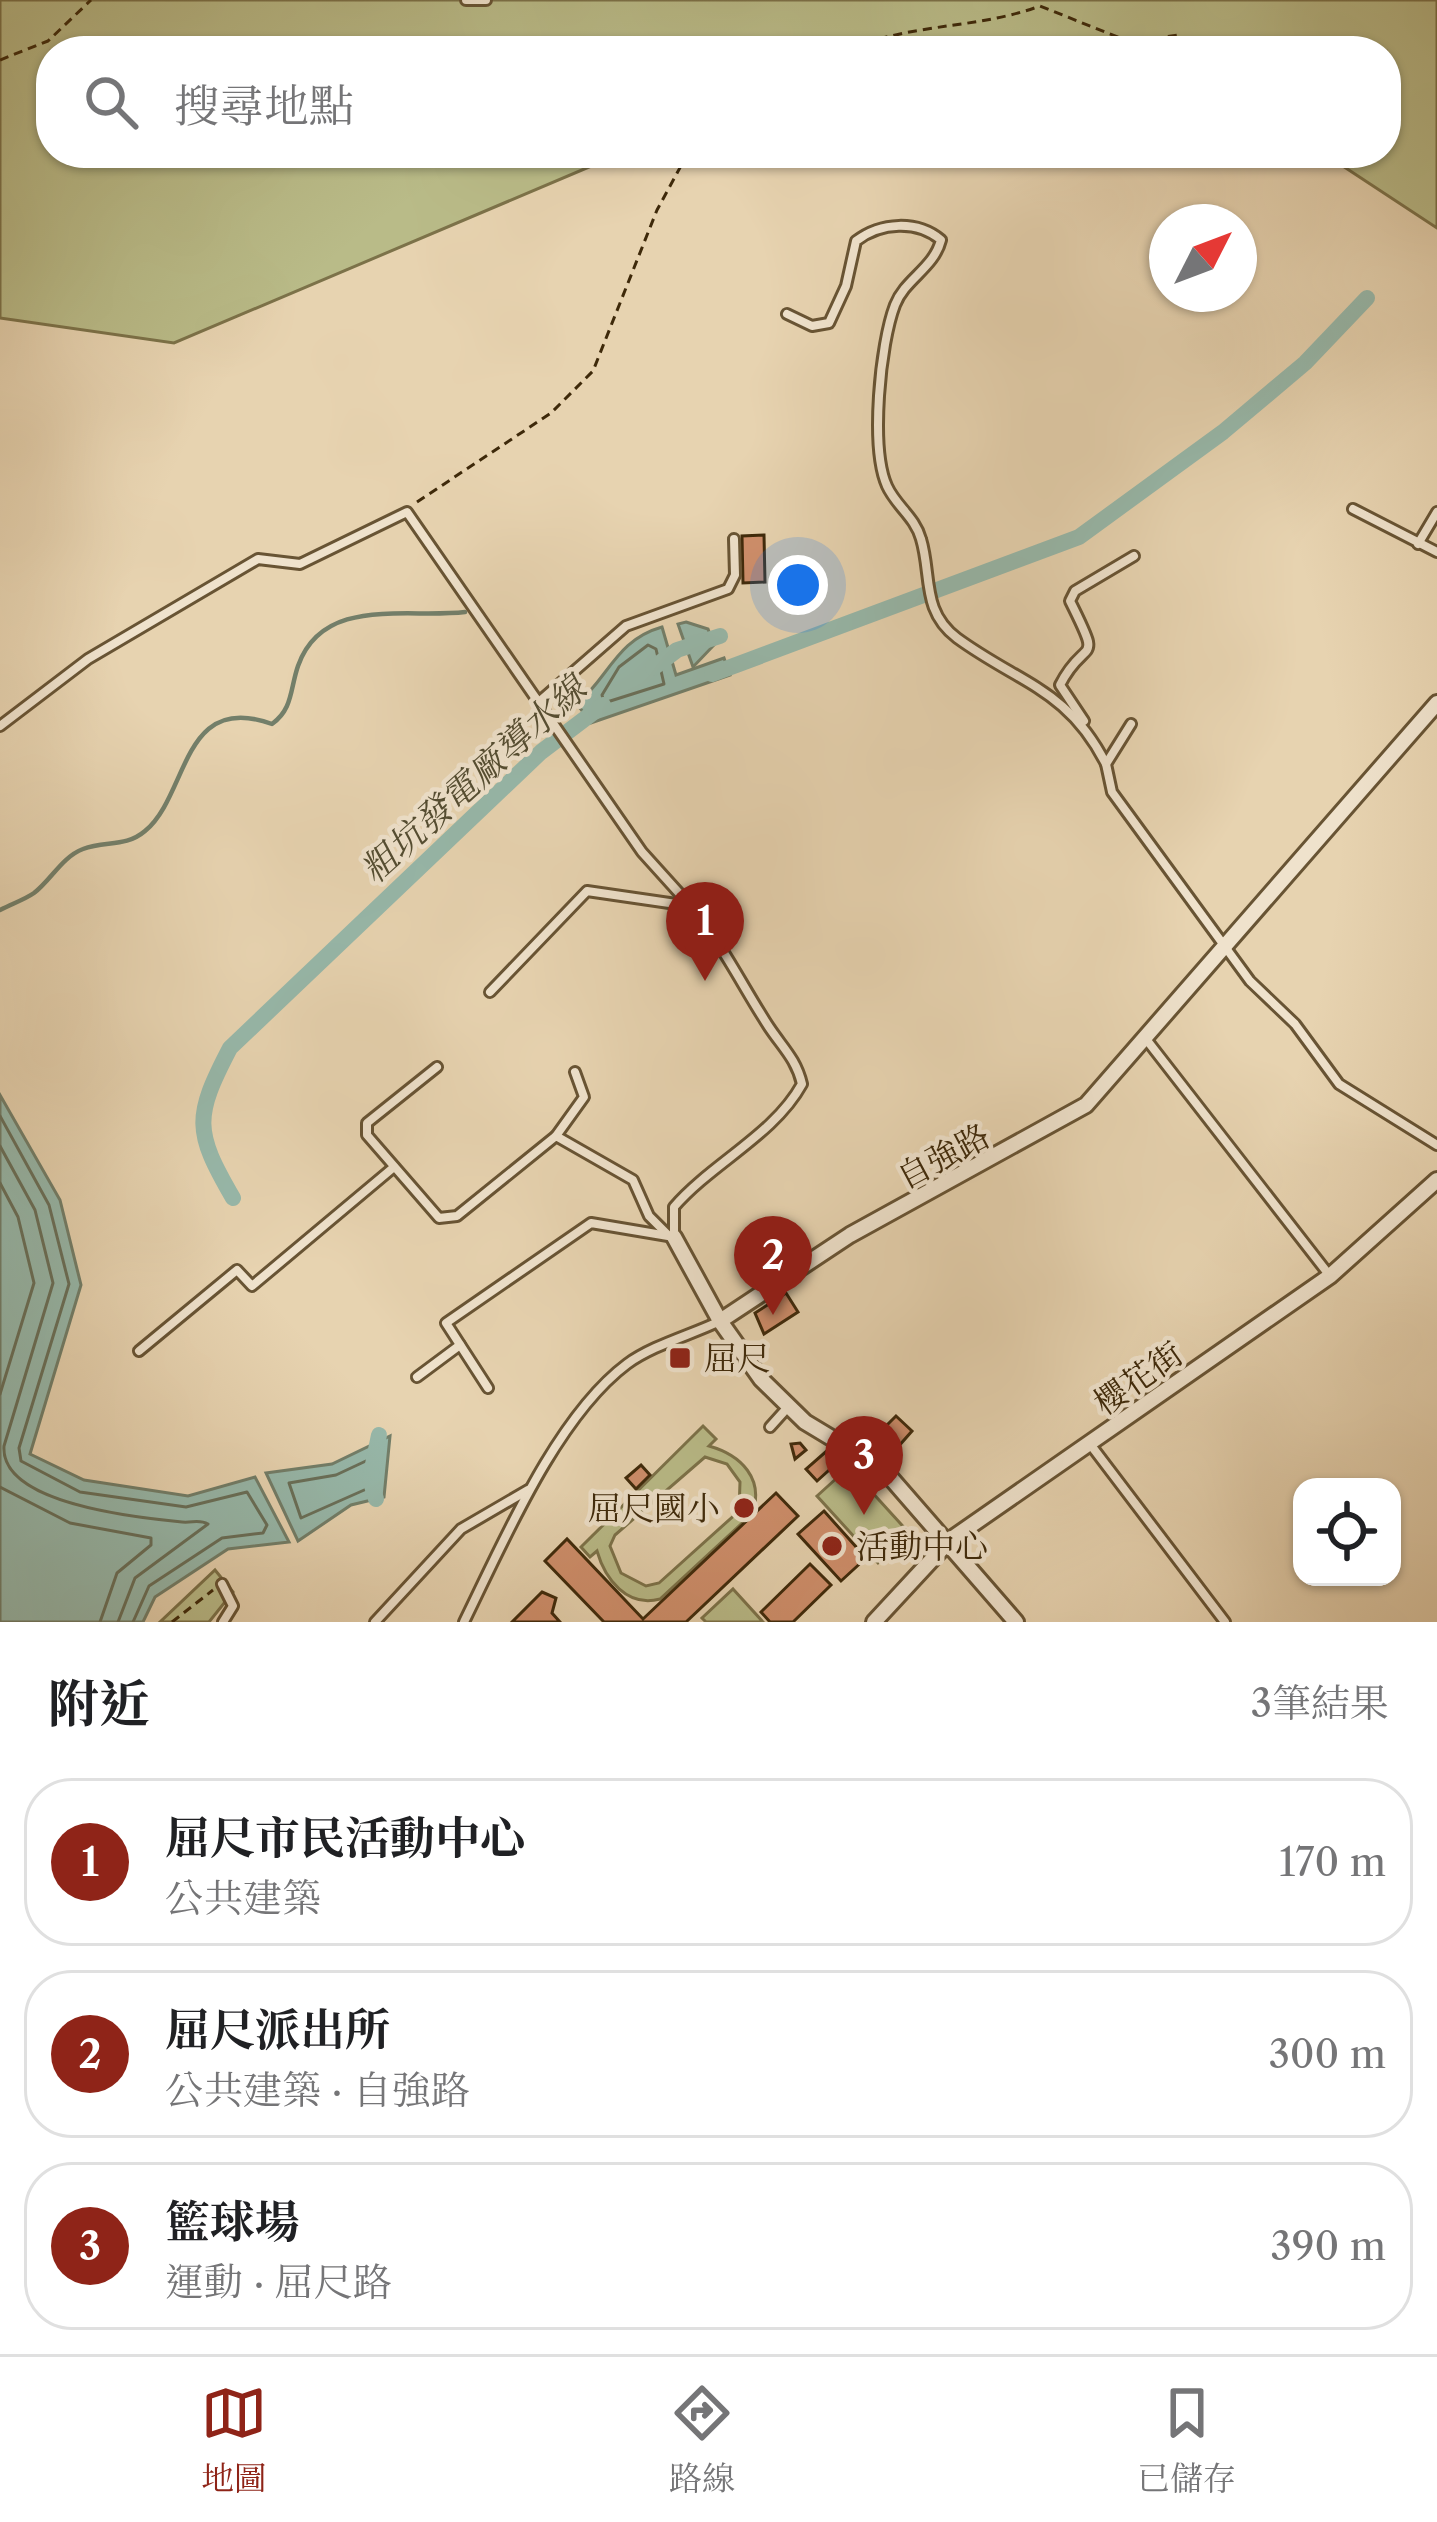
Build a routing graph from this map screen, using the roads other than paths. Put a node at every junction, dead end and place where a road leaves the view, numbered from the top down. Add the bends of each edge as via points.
1 (466, 0) edge
2 (486, 0) edge
3 (787, 314) dead end
4 (1353, 509) dead end
5 (1437, 512) edge
6 (734, 539) dead end
7 (1418, 544) junction
8 (1437, 552) edge
9 (1133, 556) dead end
10 (540, 701) junction
11 (1437, 703) edge
12 (1131, 724) dead end
13 (0, 726) edge
14 (1088, 728) junction
15 (1106, 764) junction
16 (690, 906) junction
17 (1225, 945) junction
18 (490, 992) dead end
19 (1145, 1038) junction
20 (437, 1067) dead end
21 (574, 1072) dead end
22 (556, 1136) junction
23 (1437, 1145) edge
24 (394, 1167) junction
25 (1437, 1180) edge
26 (671, 1237) junction
27 (1330, 1276) junction
28 (720, 1322) junction
29 (460, 1345) junction
30 (139, 1351) dead end
31 (417, 1377) dead end
32 (488, 1388) dead end
33 (788, 1408) junction
34 (770, 1427) dead end
35 (1090, 1444) junction
36 (530, 1490) junction
37 (950, 1540) junction
38 (222, 1584) road end
39 (223, 1622) edge
40 (375, 1622) edge
41 (464, 1622) edge
42 (874, 1622) edge
43 (1016, 1622) edge
44 (1226, 1622) edge

1 - 2 lane
3 - 14 lane via 812,326 829,323 856,241 870,230 904,225 941,240 892,315 881,468 915,522 932,608 949,632 1054,695
4 - 7 lane
5 - 7 lane
6 - 10 lane via 728,589 626,626
7 - 8 lane
9 - 14 lane via 1070,602 1089,654 1060,685
10 - 13 lane via 407,512 300,565 258,559 88,659
10 - 16 lane via 642,852
11 - 17 street, 自強路
12 - 15 lane
14 - 15 lane
15 - 17 lane via 1112,792
16 - 18 lane via 587,891
16 - 26 lane via 727,949 796,1060 802,1084 791,1104 674,1207
17 - 19 street, 自強路
17 - 23 lane via 1340,1084
19 - 27 lane
19 - 28 street, 自強路 via 1086,1105 1055,1127 850,1235
20 - 24 lane via 367,1123 367,1136
21 - 22 lane via 584,1096
22 - 24 lane via 457,1216 439,1218
22 - 26 lane via 633,1180 649,1216
24 - 30 lane via 252,1286 237,1270
25 - 27 street, 櫻花街
26 - 28 street
26 - 29 lane via 591,1223 446,1323
27 - 35 street, 櫻花街
28 - 33 street
28 - 36 lane, 自強路 via 629,1363 600,1390
29 - 31 lane
29 - 32 lane
33 - 34 lane
33 - 37 street via 883,1469
35 - 37 street, 櫻花街
35 - 44 lane
36 - 40 lane via 461,1529
36 - 41 lane, 自強路
37 - 42 street, 櫻花街
37 - 43 street
38 - 39 lane via 233,1606

